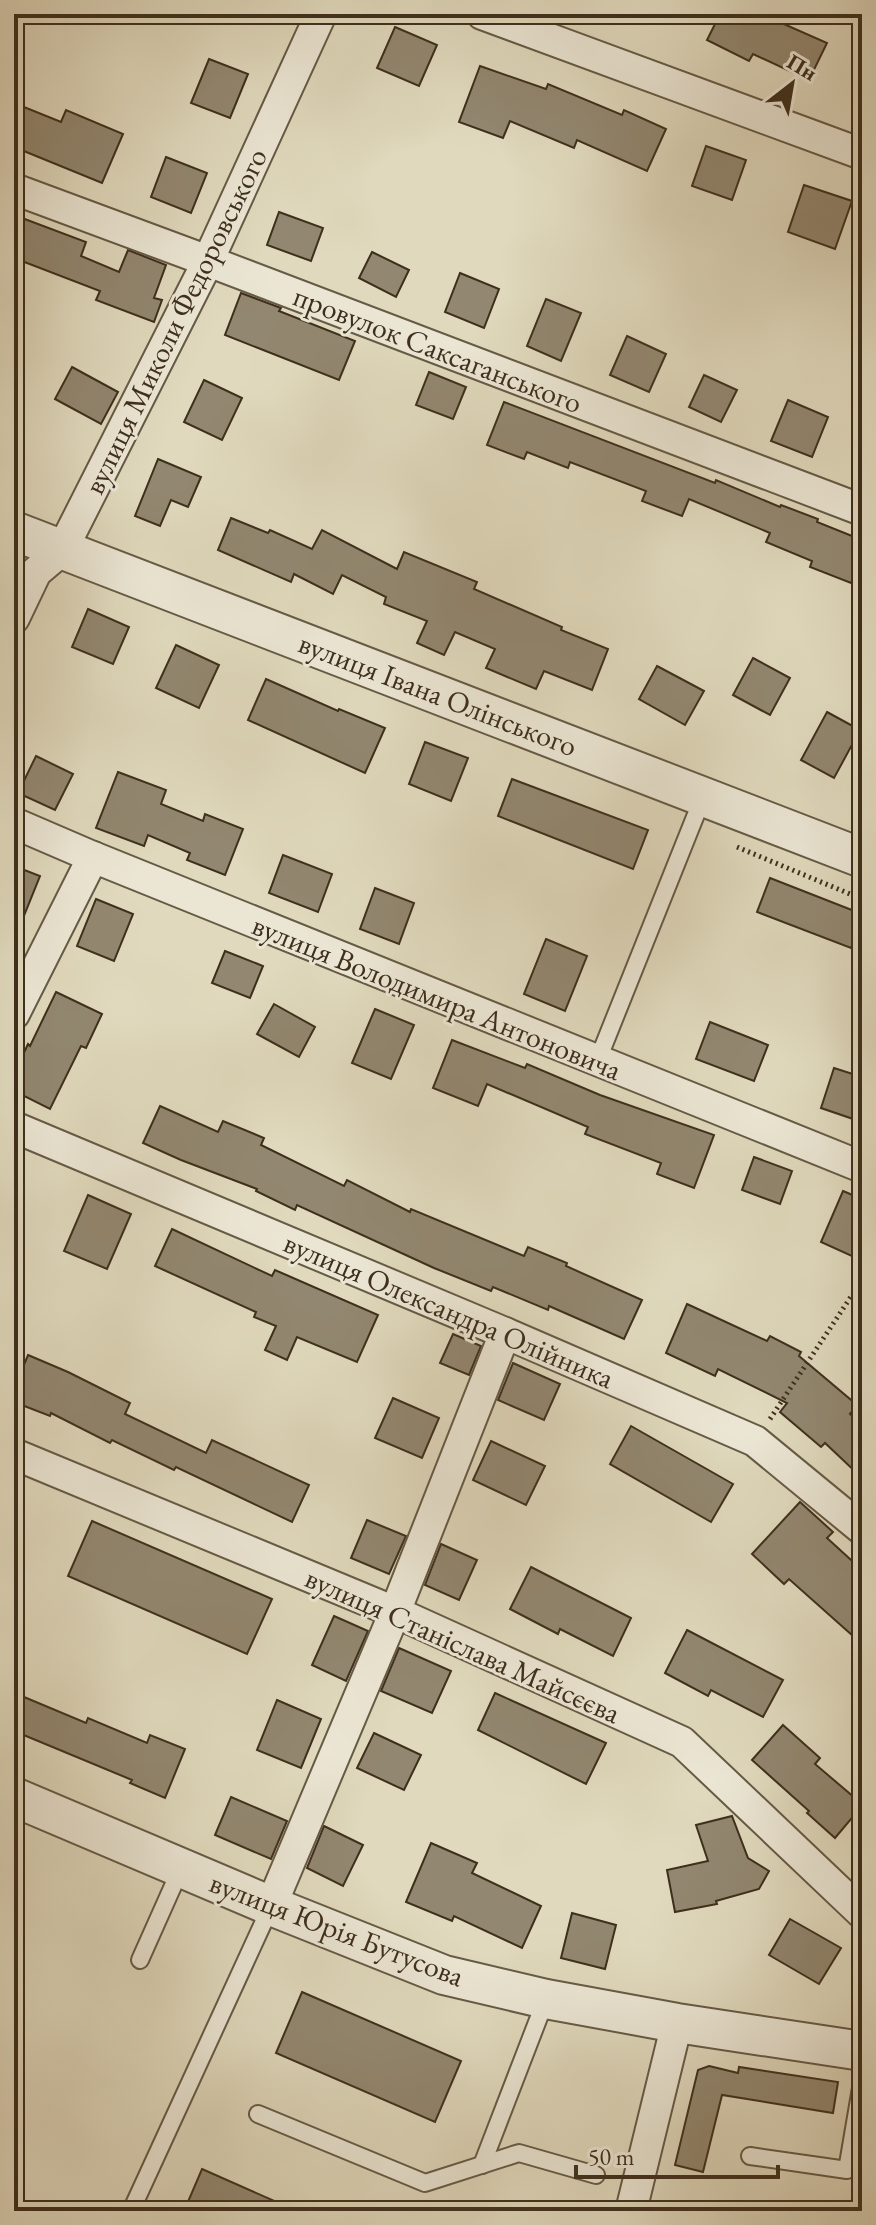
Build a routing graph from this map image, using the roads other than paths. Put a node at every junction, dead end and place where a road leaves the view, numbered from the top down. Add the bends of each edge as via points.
1 (321, 14) edge
2 (482, 14) edge
3 (862, 154) edge
4 (14, 189) edge
5 (208, 261) junction
6 (862, 510) edge
7 (14, 531) edge
8 (62, 550) junction
9 (14, 618) edge
10 (704, 796) junction
11 (14, 823) edge
12 (93, 857) junction
13 (862, 858) edge
14 (14, 1014) edge
15 (597, 1062) junction
16 (14, 1127) edge
17 (862, 1167) edge
18 (505, 1333) junction
19 (14, 1454) edge
20 (862, 1529) edge
21 (395, 1612) junction
22 (14, 1797) edge
23 (181, 1868) junction
24 (271, 1906) junction
25 (862, 1913) edge
26 (140, 1960) dead end
27 (546, 1999) junction
28 (677, 2023) junction
29 (862, 2051) edge
30 (862, 2082) edge
31 (258, 2114) dead end
32 (750, 2156) dead end
33 (482, 2165) junction
34 (596, 2175) dead end
35 (131, 2211) edge
36 (631, 2211) edge

1 - 5 street, вулиця Миколи Федоровського
2 - 3 street
4 - 5 street, провулок Саксаганського
5 - 6 street, провулок Саксаганського
5 - 8 street, вулиця Миколи Федоровського
7 - 8 street, вулиця Івана Олінського
8 - 9 street, вулиця Миколи Федоровського via 36,572
8 - 10 street, вулиця Івана Олінського
10 - 13 street, вулиця Івана Олінського
10 - 15 lane
11 - 12 street, вулиця Володимира Антоновича
12 - 14 street
12 - 15 street, вулиця Володимира Антоновича
15 - 17 street, вулиця Володимира Антоновича
16 - 18 street, вулиця Олександра Олійника
18 - 20 street, вулиця Олександра Олійника via 755,1441
18 - 21 street
19 - 21 street, вулиця Станіслава Майсєєва
21 - 24 street
21 - 25 street, вулиця Станіслава Майсєєва via 682,1742
22 - 23 street, вулиця Юрія Бутусова
23 - 24 street, вулиця Юрія Бутусова
23 - 26 lane
24 - 27 street, вулиця Юрія Бутусова via 444,1975
24 - 35 lane
27 - 28 street, вулиця Юрія Бутусова
27 - 33 lane
28 - 29 street, вулиця Юрія Бутусова
28 - 36 street
30 - 32 lane via 847,2170
31 - 33 lane via 425,2183
33 - 34 lane via 519,2153

